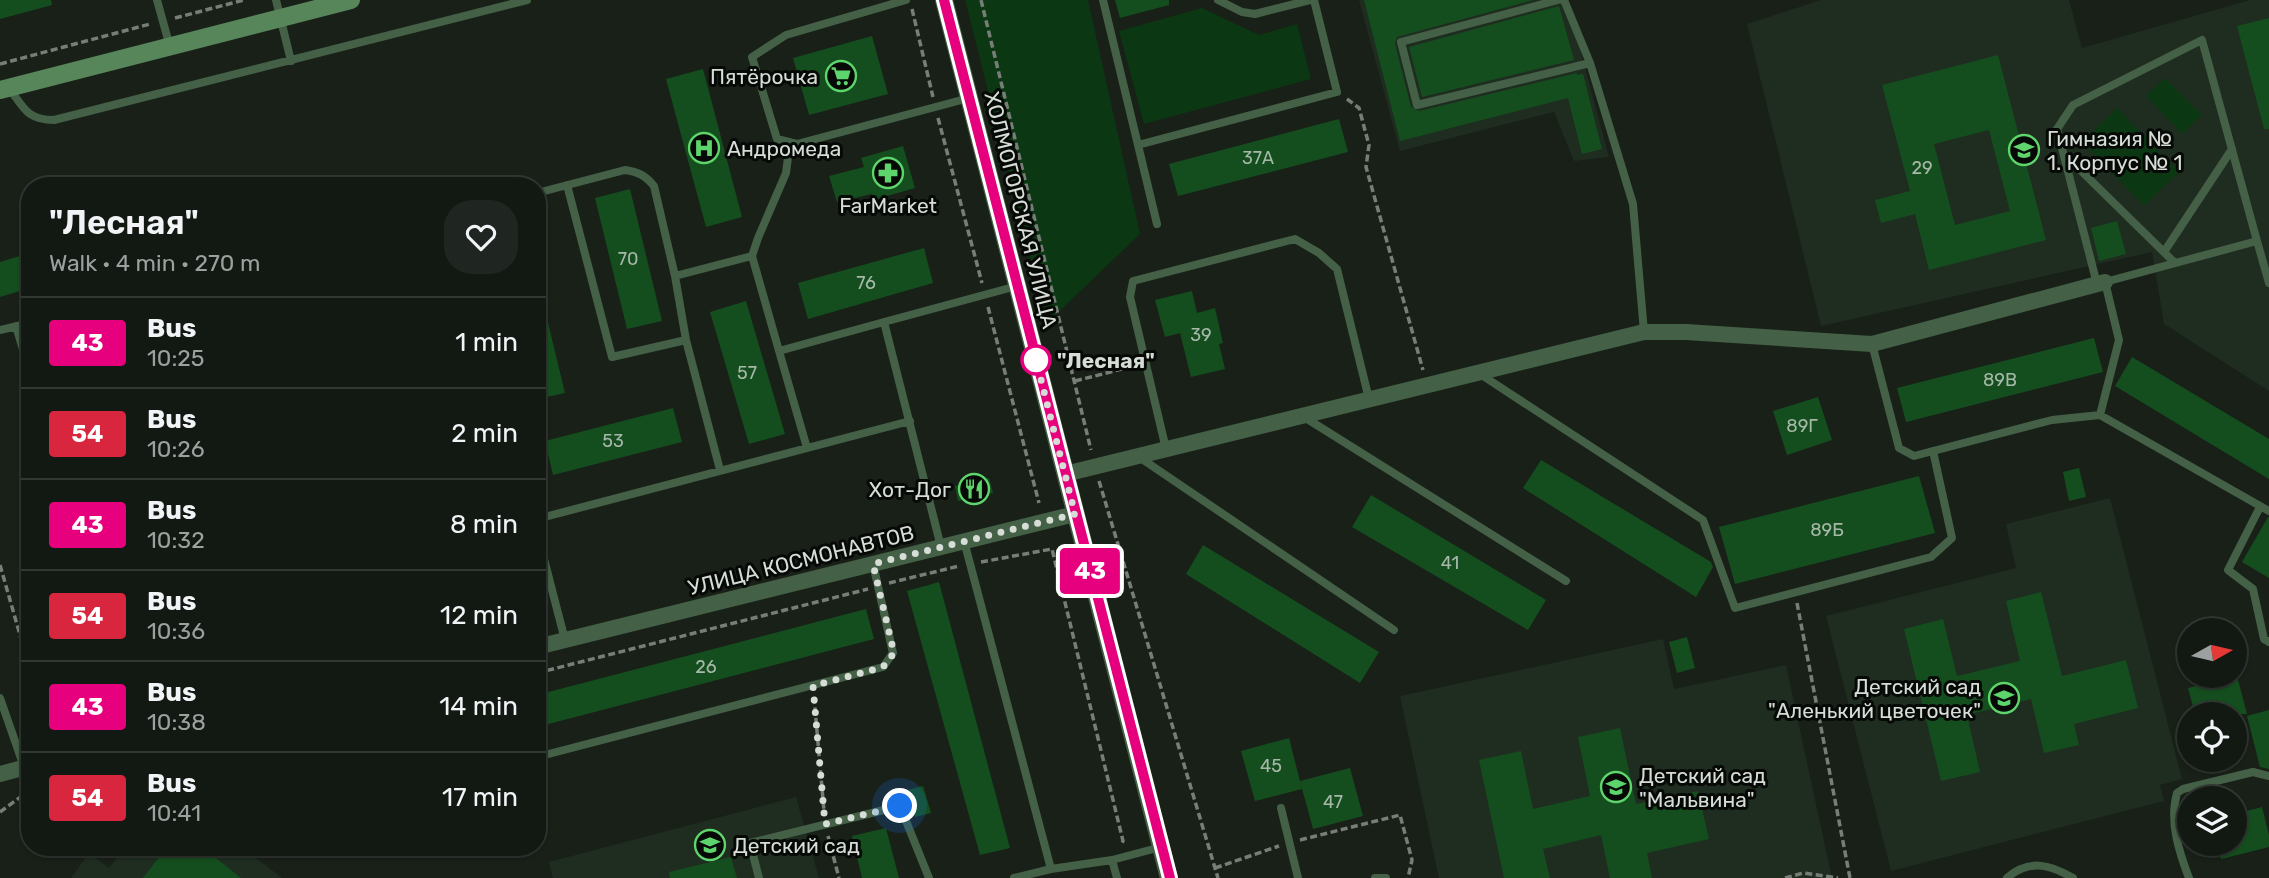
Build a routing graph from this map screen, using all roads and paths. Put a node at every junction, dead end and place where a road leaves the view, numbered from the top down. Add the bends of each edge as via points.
1 (157, 0) edge
2 (244, 0) edge
3 (276, 0) edge
4 (351, 0) edge
5 (527, 0) edge
6 (908, 0) edge
7 (944, 0) edge
8 (981, 0) edge
9 (1103, 0) edge
10 (1218, 0) edge
11 (1312, 0) edge
12 (1559, 0) edge
13 (1564, 0) edge
14 (281, 18) junction
15 (162, 21) junction
16 (170, 47) junction
17 (291, 61) junction
18 (1590, 63) junction
19 (0, 64) edge
20 (4, 89) edge
21 (1337, 92) junction
22 (969, 98) junction
23 (935, 107) junction
24 (790, 142) junction
25 (1138, 145) junction
26 (2232, 149) junction
27 (2063, 153) junction
28 (567, 185) junction
29 (546, 191) edge
30 (1157, 224) dead end
31 (2257, 241) junction
32 (2164, 253) junction
33 (752, 256) junction
34 (2175, 263) junction
35 (675, 275) junction
36 (2101, 283) junction
37 (2269, 284) edge
38 (1017, 286) junction
39 (985, 296) junction
40 (884, 322) junction
41 (21, 325) edge
42 (16, 326) junction
43 (0, 330) edge
44 (1644, 332) junction
45 (685, 340) junction
46 (21, 343) edge
47 (1872, 344) junction
48 (779, 351) junction
49 (1145, 363) junction
50 (1478, 373) junction
51 (1075, 381) junction
52 (1427, 385) junction
53 (1369, 399) junction
54 (2100, 415) junction
55 (1302, 416) junction
56 (910, 421) junction
57 (807, 448) junction
58 (1166, 449) junction
59 (1933, 451) junction
60 (1137, 456) junction
61 (1095, 466) junction
62 (720, 470) junction
63 (1065, 474) junction
64 (1039, 503) dead end
65 (2260, 507) junction
66 (2269, 511) edge
67 (1075, 514) junction
68 (546, 517) edge
69 (964, 541) junction
70 (941, 547) junction
71 (971, 563) junction
72 (873, 564) junction
73 (0, 565) edge
74 (546, 567) edge
75 (1566, 581) dead end
76 (878, 586) junction
77 (1795, 591) junction
78 (1394, 630) dead end
79 (21, 638) edge
80 (565, 640) junction
81 (2269, 642) edge
82 (546, 645) edge
83 (546, 671) edge
84 (813, 686) junction
85 (0, 698) edge
86 (21, 752) edge
87 (546, 755) edge
88 (21, 769) edge
89 (0, 774) edge
90 (2269, 776) edge
91 (21, 797) edge
92 (1281, 808) dead end
93 (0, 812) edge
94 (825, 824) junction
95 (1289, 842) junction
96 (1161, 847) junction
97 (1112, 860) junction
98 (1215, 868) junction
99 (1051, 869) junction
100 (759, 878) edge
101 (839, 878) edge
102 (929, 878) edge
103 (1014, 878) edge
104 (1117, 878) edge
105 (1170, 878) edge
106 (1218, 878) edge
107 (1298, 878) edge
108 (1375, 878) edge
109 (1386, 878) edge
110 (1408, 878) edge
111 (1785, 878) edge
112 (1838, 878) edge
113 (1850, 878) edge
114 (2007, 878) edge
115 (2073, 878) edge
116 (2189, 878) edge

1 - 15 lane
2 - 15 path
3 - 14 lane
4 - 14 main road
5 - 17 lane
6 - 23 path
6 - 24 lane via 786,35 752,57 777,139
7 - 22 street, ХОЛМОГОРСКАЯ УЛИЦА
8 - 51 path
9 - 25 lane
10 - 11 lane via 1255,14
11 - 21 lane
12 - 18 lane via 1401,42 1417,105
13 - 18 lane
14 - 16 main road
14 - 17 lane
15 - 16 lane
15 - 19 path
16 - 20 main road
17 - 20 lane via 54,120 28,114
18 - 44 lane via 1633,204
21 - 25 lane
21 - 52 path via 1359,108 1369,145 1366,167
22 - 23 lane
22 - 38 street, ХОЛМОГОРСКАЯ УЛИЦА
23 - 24 lane via 797,144
23 - 39 path
24 - 33 lane via 786,173
25 - 30 lane
26 - 27 lane via 2203,40 2073,105 2057,129
26 - 31 lane
26 - 32 lane
27 - 32 lane
27 - 36 lane
28 - 29 lane
28 - 35 lane via 625,170 647,177 654,186
28 - 45 lane via 612,357
31 - 34 lane
31 - 37 lane
32 - 34 lane
33 - 35 lane
33 - 48 lane
34 - 36 lane
35 - 45 lane
36 - 47 street
36 - 54 lane via 2119,340
38 - 39 lane
38 - 63 street, ХОЛМОГОРСКАЯ УЛИЦА
39 - 40 lane
39 - 64 path
40 - 48 lane
40 - 56 lane
41 - 42 lane
42 - 43 lane
42 - 46 lane
44 - 47 street
44 - 50 street
45 - 62 lane
47 - 59 lane via 1899,448 1914,456
48 - 57 lane
49 - 51 path
49 - 53 lane via 1130,297 1133,281 1296,239 1337,269
49 - 58 lane
50 - 52 street
50 - 77 lane via 1703,520 1735,608
51 - 61 path
52 - 53 street
53 - 55 street
54 - 59 lane via 2052,420
54 - 65 lane
55 - 58 street
55 - 75 lane
56 - 57 lane
56 - 70 lane
57 - 62 lane
58 - 60 street
59 - 77 lane via 1952,538 1931,557
60 - 61 street
60 - 78 lane
61 - 63 street
61 - 98 path
62 - 68 lane
63 - 67 street, ХОЛМОГОРСКАЯ УЛИЦА
65 - 66 lane
65 - 81 lane via 2228,570 2253,589 2264,639
67 - 69 street, УЛИЦА КОСМОНАВТОВ
67 - 96 street, ХОЛМОГОРСКАЯ УЛИЦА
69 - 70 street, УЛИЦА КОСМОНАВТОВ
69 - 71 lane
70 - 72 street, УЛИЦА КОСМОНАВТОВ
71 - 76 path
71 - 97 path via 1052,550 1123,841
71 - 99 lane
72 - 76 lane
72 - 80 street, УЛИЦА КОСМОНАВТОВ
73 - 79 path
74 - 80 lane
76 - 83 path
76 - 84 lane via 894,653 883,667
77 - 113 path
80 - 82 street, УЛИЦА КОСМОНАВТОВ
84 - 87 lane
84 - 94 path
85 - 86 lane
88 - 89 street
90 - 116 lane via 2252,772 2177,793 2175,827
91 - 93 path
92 - 95 lane
94 - 100 lane via 750,843
94 - 101 path
94 - 102 lane via 900,806
95 - 98 path
95 - 107 lane
95 - 110 path via 1400,815 1412,860
96 - 97 lane
96 - 105 street, ХОЛМОГОРСКАЯ УЛИЦА
97 - 99 lane
97 - 104 lane
98 - 106 path
99 - 103 lane
108 - 109 lane
111 - 112 path via 1803,873
114 - 115 lane via 2036,864

